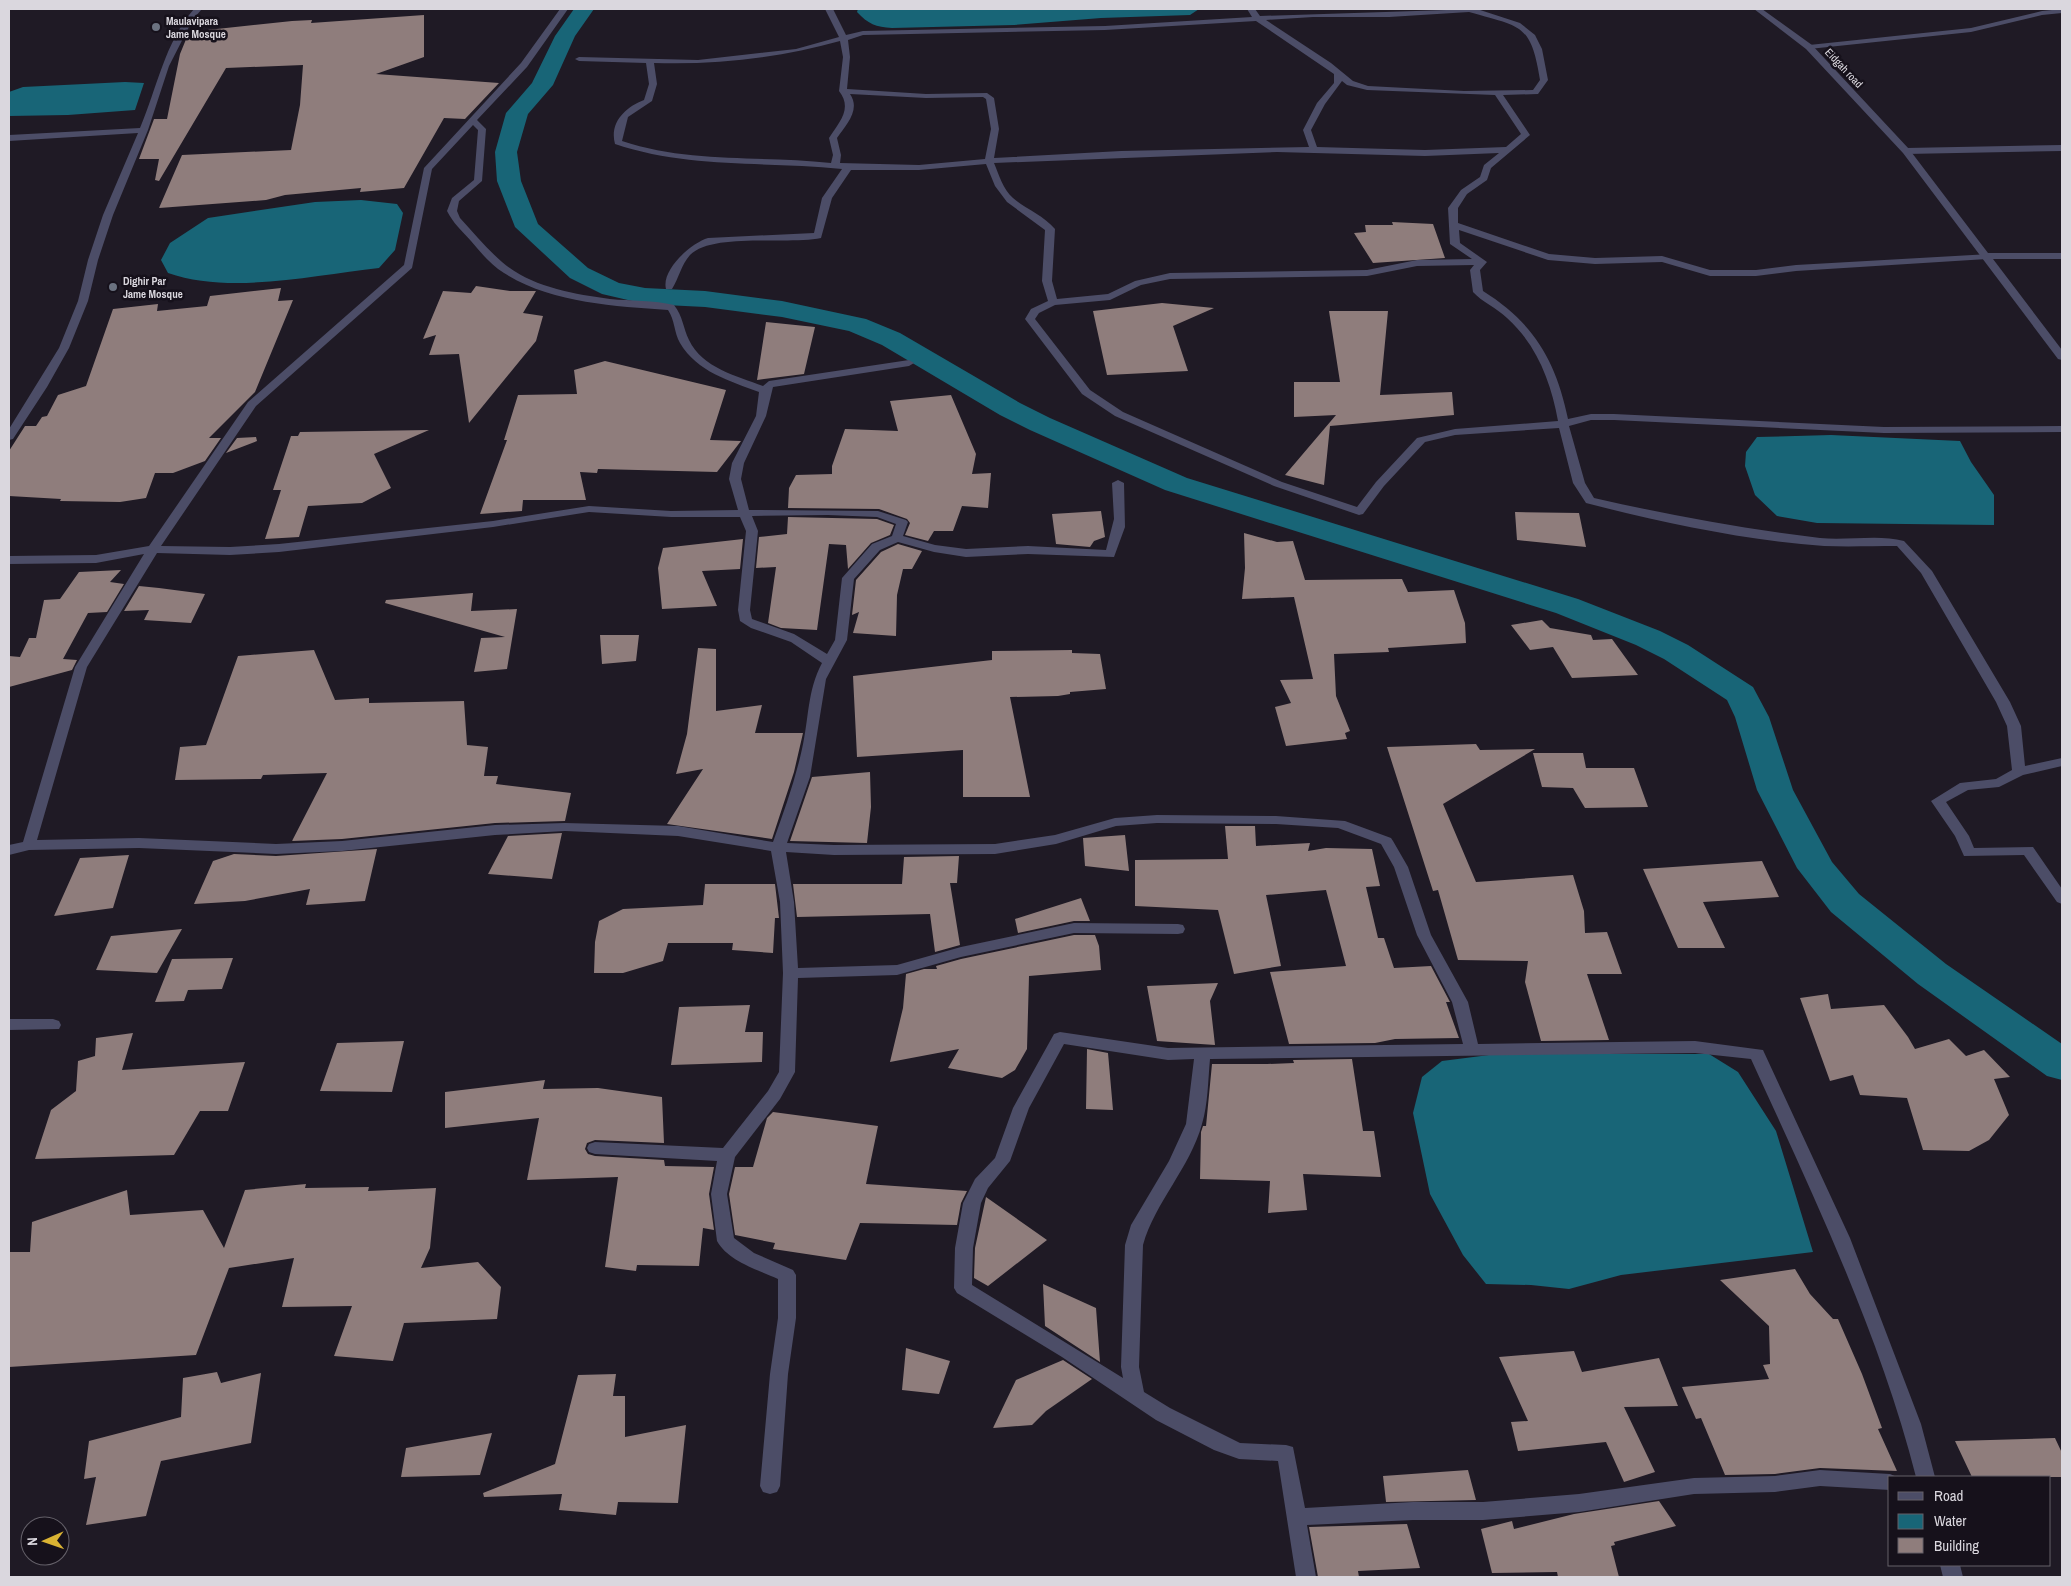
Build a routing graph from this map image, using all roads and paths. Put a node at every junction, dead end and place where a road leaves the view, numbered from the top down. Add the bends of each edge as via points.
1 (198, 9) edge
2 (564, 9) edge
3 (829, 9) edge
4 (1251, 9) edge
5 (1471, 9) edge
6 (1758, 9) edge
7 (2062, 11) edge
8 (1257, 18) junction
9 (845, 37) junction
10 (1809, 47) junction
11 (579, 59) dead end
12 (650, 62) junction
13 (1338, 75) junction
14 (844, 91) junction
15 (1498, 94) junction
16 (473, 121) junction
17 (144, 130) junction
18 (9, 138) edge
19 (2062, 148) edge
20 (1314, 150) junction
21 (1507, 150) junction
22 (1906, 151) junction
23 (989, 161) junction
24 (835, 165) junction
25 (848, 167) junction
26 (1454, 225) junction
27 (1987, 256) junction
28 (2062, 256) edge
29 (1482, 262) junction
30 (669, 287) dead end
31 (1054, 302) junction
32 (2062, 356) edge
33 (909, 363) dead end
34 (765, 390) junction
35 (1563, 424) junction
36 (2062, 429) edge
37 (9, 437) edge
38 (1118, 483) dead end
39 (744, 512) junction
40 (897, 538) junction
41 (153, 549) junction
42 (9, 560) edge
43 (830, 663) junction
44 (2062, 762) edge
45 (2019, 772) junction
46 (30, 845) junction
47 (778, 847) junction
48 (9, 850) edge
49 (2062, 899) edge
50 (1178, 929) dead end
51 (791, 973) junction
52 (9, 1025) edge
53 (53, 1025) dead end
54 (1472, 1050) junction
55 (1203, 1054) junction
56 (595, 1148) dead end
57 (727, 1154) junction
58 (1136, 1396) junction
59 (1926, 1476) edge
60 (1888, 1482) edge
61 (770, 1486) dead end
62 (1296, 1517) junction
63 (1306, 1577) edge

1 - 17 street via 165,66
2 - 16 street via 524,65
3 - 9 street
4 - 8 street
5 - 8 street
5 - 15 street via 1531,33 1537,44 1544,80 1535,92
6 - 10 street, Eidgah road
7 - 10 street via 1972,30
8 - 9 street via 1105,28 886,32
8 - 13 street
9 - 12 street via 796,51 698,62
9 - 14 street via 848,57
10 - 22 street, Eidgah road
11 - 12 street
12 - 24 street via 653,84 648,101 630,108 623,116 618,142 643,152 666,156
13 - 15 street via 1367,88
13 - 20 street via 1338,83 1321,103 1307,130
14 - 23 street via 926,96 984,95 990,98 995,129
14 - 24 street via 850,102 846,123 833,138 837,156
15 - 21 street via 1526,135
16 - 34 street via 482,129 478,180 455,200 452,211 506,270 535,285 568,294 671,307 677,312 684,343 703,363
16 - 41 street via 428,168 409,266 252,404
17 - 18 street
17 - 37 street via 108,215 92,260 83,301 64,348
19 - 22 street
20 - 21 street via 1425,153
20 - 23 street via 1121,154
21 - 26 street via 1487,167 1484,178 1464,192 1453,208
22 - 27 street, Eidgah road
23 - 25 street via 958,167 912,169
23 - 31 street via 999,186 1010,200 1050,229 1047,282
24 - 25 street
25 - 30 street via 827,198 818,236 696,244 676,266
26 - 27 street via 1548,258 1569,261 1662,259 1710,274
26 - 29 street via 1455,244
27 - 28 street
27 - 32 street, Eidgah road
29 - 31 street via 1417,263 1348,274 1170,276 1138,283 1110,297
29 - 35 street via 1475,270 1478,292 1520,322 1538,345 1552,375
31 - 35 street via 1035,311 1030,318 1086,392 1118,414 1216,458 1359,512 1421,440 1455,432
33 - 34 street via 770,384
34 - 39 street via 760,416 738,463 735,479
35 - 36 street via 1591,417 1614,417 1884,430
35 - 45 street via 1567,452 1580,490 1590,501 1683,522 1773,536 1824,542 1900,543 1926,571 2003,702 2014,726
38 - 40 street via 1120,532 1110,554 1036,550 966,553
39 - 40 street via 878,514 902,522
39 - 41 street via 671,514 589,509 493,524 279,548
39 - 43 street via 752,531 744,610 746,621 804,642
40 - 43 street via 876,547 848,578 841,640
41 - 42 street via 96,559
41 - 46 street via 81,667
43 - 47 street via 816,693 802,777
44 - 45 street
45 - 49 street via 1999,783 1965,786 1938,801 1962,836 1969,853 2028,850
46 - 47 street via 139,843 276,849 565,827 678,831
46 - 48 street
47 - 51 street via 787,902
47 - 54 street via 995,849 1056,839 1114,822 1157,819 1340,824 1386,841 1401,867 1424,935 1460,1002
50 - 51 street via 1074,928 961,952 897,970
51 - 57 street via 788,1072 774,1096
52 - 53 street
54 - 55 street
54 - 59 street via 1695,1047 1758,1054 1841,1238 1912,1424
55 - 58 street via 1194,1124 1177,1163 1140,1225 1134,1245 1130,1366
55 - 58 street via 1168,1054 1060,1038 1021,1108 1002,1161 981,1184 972,1203 964,1248 963,1288
56 - 57 street
57 - 61 street via 719,1194 726,1241 748,1258 787,1275 787,1318
58 - 62 street via 1163,1414 1222,1444 1239,1450 1286,1454
60 - 62 street via 1820,1478 1775,1484 1694,1486 1579,1503 1483,1511
62 - 63 street

